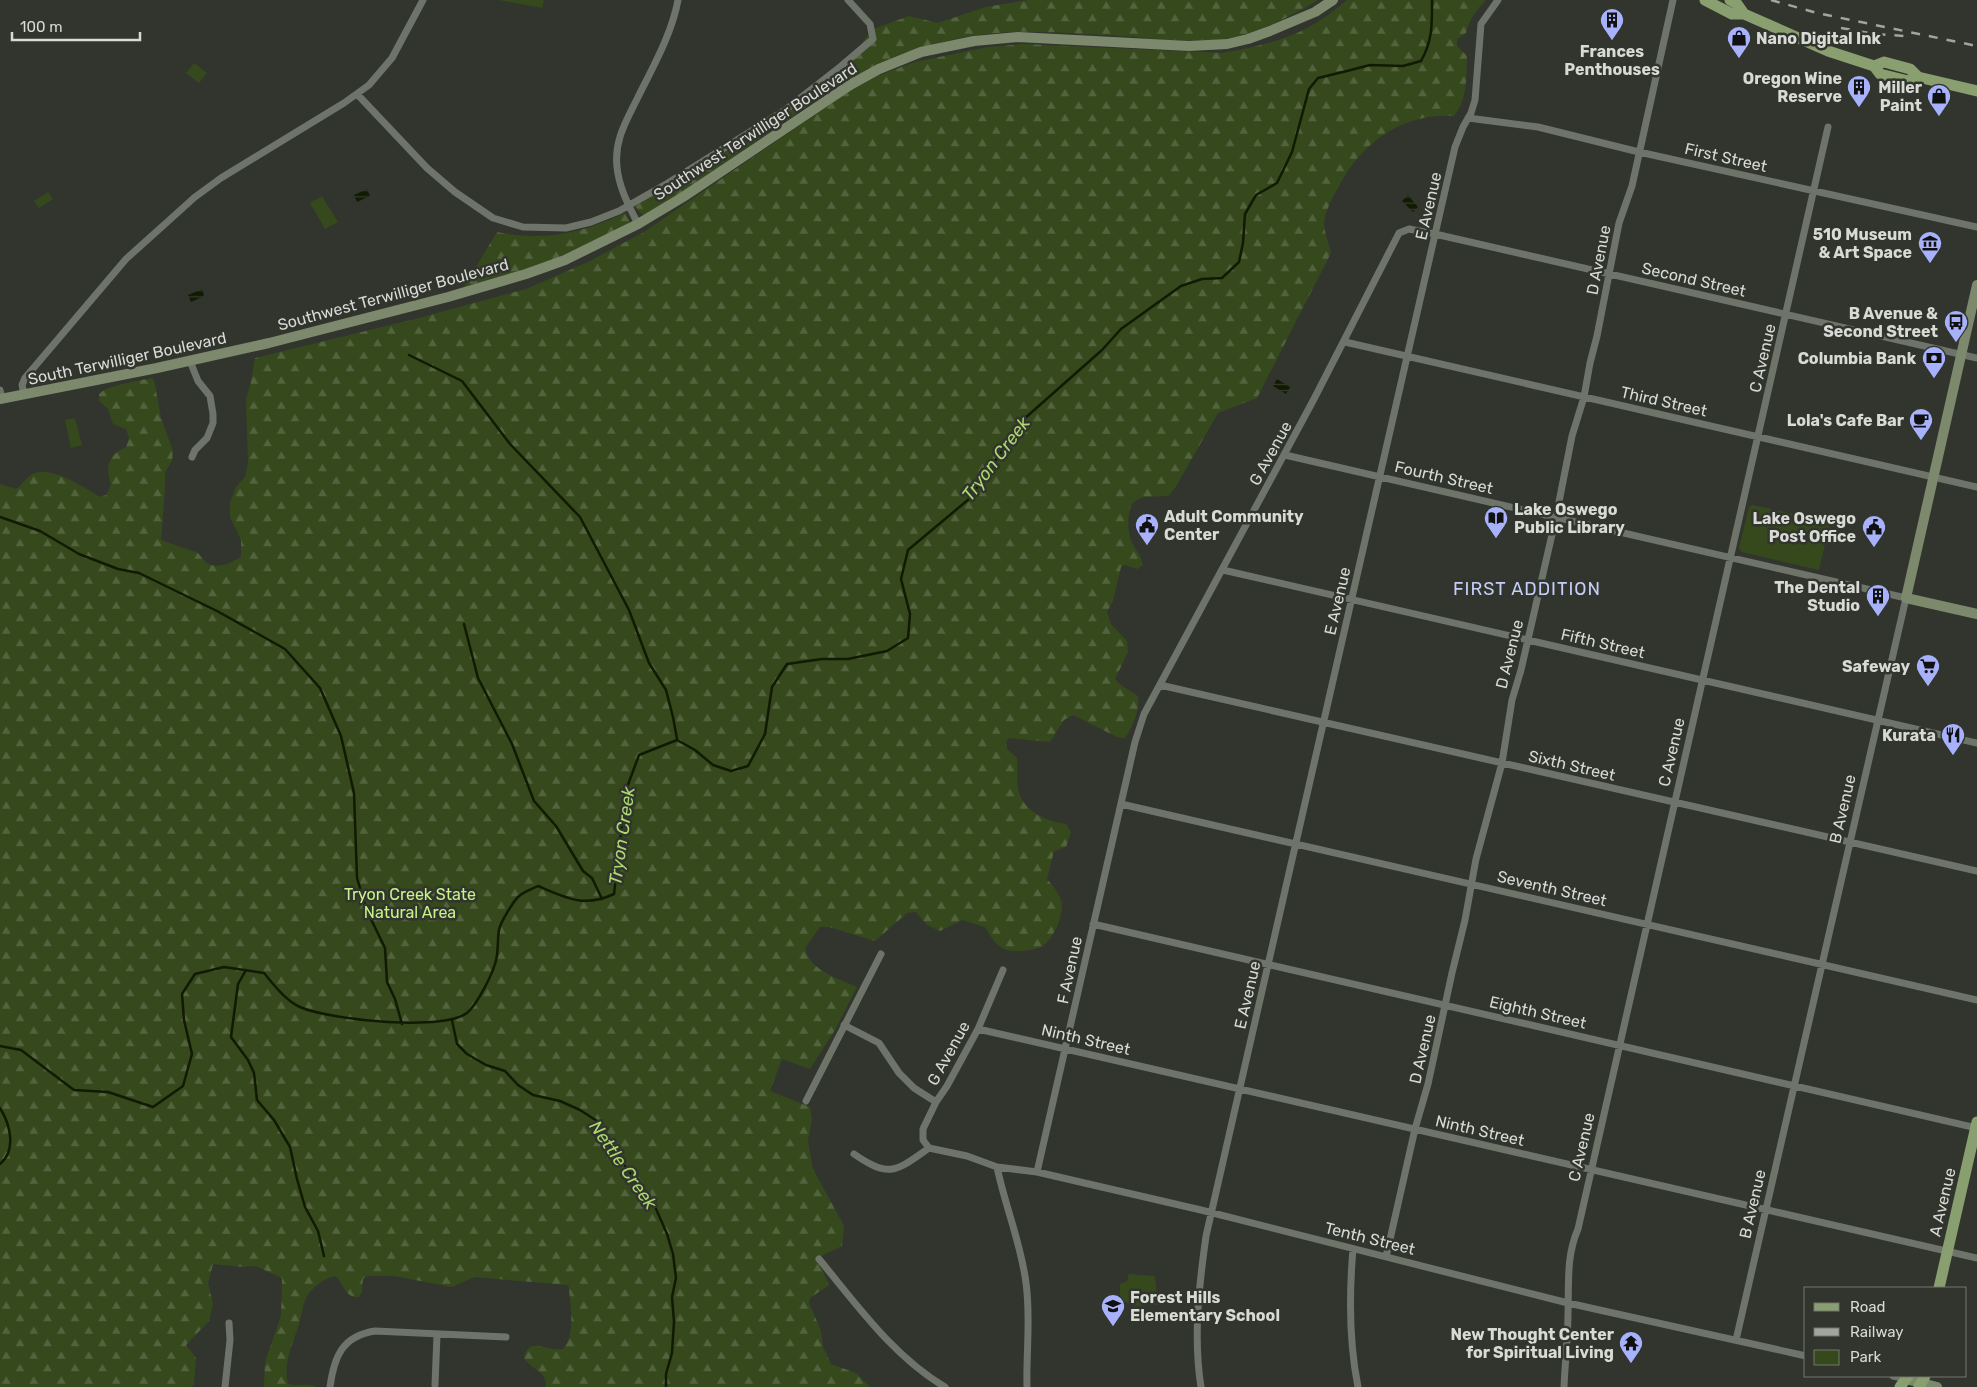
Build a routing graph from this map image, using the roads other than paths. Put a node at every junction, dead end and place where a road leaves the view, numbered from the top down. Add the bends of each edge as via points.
1 (423, 0) edge
2 (678, 0) edge
3 (848, 0) edge
4 (1333, 0) edge
5 (1498, 0) edge
6 (1673, 0) edge
7 (1705, 0) edge
8 (1730, 0) edge
9 (1744, 14) junction
10 (1977, 91) edge
11 (357, 94) junction
12 (1468, 118) junction
13 (1828, 127) dead end
14 (1639, 152) junction
15 (1814, 191) junction
16 (629, 206) junction
17 (638, 224) junction
18 (1977, 227) edge
19 (1405, 230) joint
20 (1435, 234) junction
21 (1610, 274) junction
22 (1977, 285) edge
23 (1786, 314) junction
24 (1345, 342) junction
25 (260, 345) joint
26 (1961, 355) junction
27 (1407, 356) junction
28 (1977, 358) edge
29 (190, 361) junction
30 (24, 394) junction
31 (1, 396) edge
32 (1584, 397) junction
33 (1758, 436) junction
34 (1285, 455) junction
35 (192, 457) dead end
36 (1380, 477) junction
37 (1933, 477) junction
38 (1977, 487) edge
39 (1556, 517) junction
40 (1730, 558) junction
41 (1223, 570) junction
42 (1906, 598) junction
43 (1352, 600) junction
44 (1977, 614) edge
45 (1527, 640) junction
46 (1702, 680) junction
47 (1160, 685) junction
48 (1878, 720) junction
49 (1324, 722) junction
50 (1977, 743) edge
51 (1502, 763) junction
52 (1674, 802) junction
53 (1120, 804) junction
54 (1850, 843) junction
55 (1296, 844) junction
56 (1977, 871) edge
57 (1472, 884) junction
58 (1093, 924) junction
59 (1646, 924) junction
60 (881, 954) dead end
61 (1269, 964) junction
62 (1822, 964) junction
63 (1003, 970) dead end
64 (1977, 1000) edge
65 (1446, 1005) junction
66 (844, 1025) junction
67 (978, 1029) junction
68 (1619, 1044) junction
69 (1065, 1049) junction
70 (1794, 1085) junction
71 (1240, 1089) junction
72 (806, 1101) dead end
73 (936, 1102) junction
74 (1977, 1126) edge
75 (1415, 1129) junction
76 (929, 1148) junction
77 (854, 1154) dead end
78 (997, 1167) junction
79 (1590, 1169) junction
80 (1037, 1172) junction
81 (1766, 1209) junction
82 (1212, 1214) junction
83 (1353, 1249) junction
84 (1948, 1251) junction
85 (1386, 1257) junction
86 (1977, 1258) edge
87 (820, 1259) dead end
88 (1939, 1287) edge
89 (1568, 1303) junction
90 (229, 1323) dead end
91 (437, 1334) junction
92 (506, 1338) dead end
93 (1736, 1340) junction
94 (1804, 1356) edge
95 (1905, 1381) edge
96 (1922, 1382) edge
97 (435, 1385) dead end
98 (225, 1387) edge
99 (330, 1387) edge
100 (945, 1387) edge
101 (1027, 1387) edge
102 (1200, 1387) edge
103 (1358, 1387) edge
104 (1564, 1387) edge
105 (1937, 1387) edge

1 - 11 street via 392,58 378,76
2 - 16 street via 669,33 619,137 617,168
3 - 16 street via 870,24 871,42 785,110
4 - 17 main road, Southwest Terwilliger Boulevard via 1315,12 1270,32 1227,44 1189,46 1018,36 921,52 850,85 683,198
5 - 12 street, E Avenue via 1481,24 1475,100
6 - 14 street, D Avenue
7 - 9 main road via 1732,14
8 - 9 main road
9 - 10 main road via 1806,42 1874,66 1880,74 1908,81 1918,77
11 - 16 street via 427,168 492,218 523,227 566,228 591,222
11 - 30 street via 205,190 126,259 25,378 22,385
12 - 14 street, First Street via 1538,127
12 - 20 street, E Avenue via 1455,147
13 - 15 street, C Avenue
14 - 15 street, First Street
14 - 21 street, D Avenue via 1619,223
15 - 18 street, First Street
15 - 23 street, C Avenue
16 - 17 street
17 - 25 main road, Southwest Terwilliger Boulevard via 585,252 526,274
19 - 20 street, Second Street
19 - 24 street, G Avenue via 1398,234
20 - 21 street, Second Street
20 - 27 street, E Avenue
21 - 23 street, Second Street
21 - 32 street, D Avenue
22 - 26 main road, B Avenue
23 - 26 street, Second Street
23 - 33 street, C Avenue
24 - 27 street, Third Street
24 - 34 street, G Avenue
25 - 29 main road, South Terwilliger Boulevard
26 - 28 street, Second Street
26 - 37 main road, B Avenue
27 - 32 street, Third Street
27 - 36 street, E Avenue
29 - 30 main road, South Terwilliger Boulevard
29 - 35 street via 198,381 210,396 213,414 207,438
30 - 31 main road, South Terwilliger Boulevard
32 - 33 street, Third Street
32 - 39 street, D Avenue via 1572,436
33 - 37 street, Third Street
33 - 40 street, C Avenue
34 - 36 street, Fourth Street
34 - 41 street, G Avenue
36 - 39 street, Fourth Street
36 - 43 street, E Avenue
37 - 38 street, Third Street
37 - 42 main road, B Avenue
39 - 40 street, Fourth Street
39 - 45 street, D Avenue
40 - 42 street, Fourth Street
40 - 46 street, C Avenue
41 - 43 street, Fifth Street
41 - 47 street, G Avenue
42 - 44 main road, Fourth Street
42 - 48 street, B Avenue
43 - 45 street, Fifth Street
43 - 49 street, E Avenue
45 - 46 street, Fifth Street
45 - 51 street, D Avenue via 1512,700
46 - 48 street, Fifth Street
46 - 52 street, C Avenue
47 - 49 street, Sixth Street
47 - 53 street, G Avenue via 1140,723
48 - 50 street, Fifth Street
48 - 54 street, B Avenue
49 - 51 street, Sixth Street
49 - 55 street, E Avenue
51 - 52 street, Sixth Street
51 - 57 street, D Avenue
52 - 54 street, Sixth Street
52 - 59 street, C Avenue
53 - 55 street, Seventh Street
53 - 58 street, F Avenue
54 - 56 street, Sixth Street
54 - 62 street, B Avenue
55 - 57 street, Seventh Street
55 - 61 street, E Avenue
57 - 59 street, Seventh Street
57 - 65 street, D Avenue
58 - 61 street, Eighth Street
58 - 69 street, F Avenue
59 - 62 street, Seventh Street
59 - 68 street, C Avenue
60 - 66 street
61 - 65 street, Eighth Street
61 - 71 street, E Avenue
62 - 64 street, Seventh Street
62 - 70 street, B Avenue
63 - 67 street, G Avenue
65 - 68 street, Eighth Street
65 - 75 street, D Avenue
66 - 72 street
66 - 73 street via 879,1044 898,1073
67 - 69 street, Ninth Street
67 - 73 street, G Avenue
68 - 70 street, Eighth Street
68 - 79 street, C Avenue
69 - 71 street, Ninth Street
69 - 80 street, F Avenue
70 - 74 street, Eighth Street
70 - 81 street, B Avenue
71 - 75 street, Ninth Street
71 - 82 street, E Avenue
73 - 76 street, G Avenue via 922,1134
74 - 84 main road, A Avenue
75 - 79 street, Ninth Street
75 - 85 street, D Avenue
76 - 77 street via 894,1169 873,1167
76 - 78 street, Tenth Street via 967,1156
78 - 80 street, Tenth Street
78 - 101 street via 1026,1282 1029,1312
79 - 81 street, Ninth Street
79 - 89 street, C Avenue via 1571,1251
80 - 82 street, Tenth Street
81 - 84 street, Ninth Street
81 - 93 street, B Avenue
82 - 83 street, Tenth Street
82 - 102 street, E Avenue via 1206,1236 1197,1314
83 - 85 street, Tenth Street
83 - 103 street via 1352,1346
84 - 86 street, Ninth Street
84 - 88 main road, A Avenue
85 - 89 street, Tenth Street
87 - 100 street via 887,1340
89 - 93 street, Tenth Street
89 - 104 street, C Avenue
90 - 98 street
91 - 92 street
91 - 97 street
91 - 99 street via 375,1331 360,1334 343,1347 333,1366
93 - 94 street, Tenth Street
95 - 96 main road
96 - 105 main road

